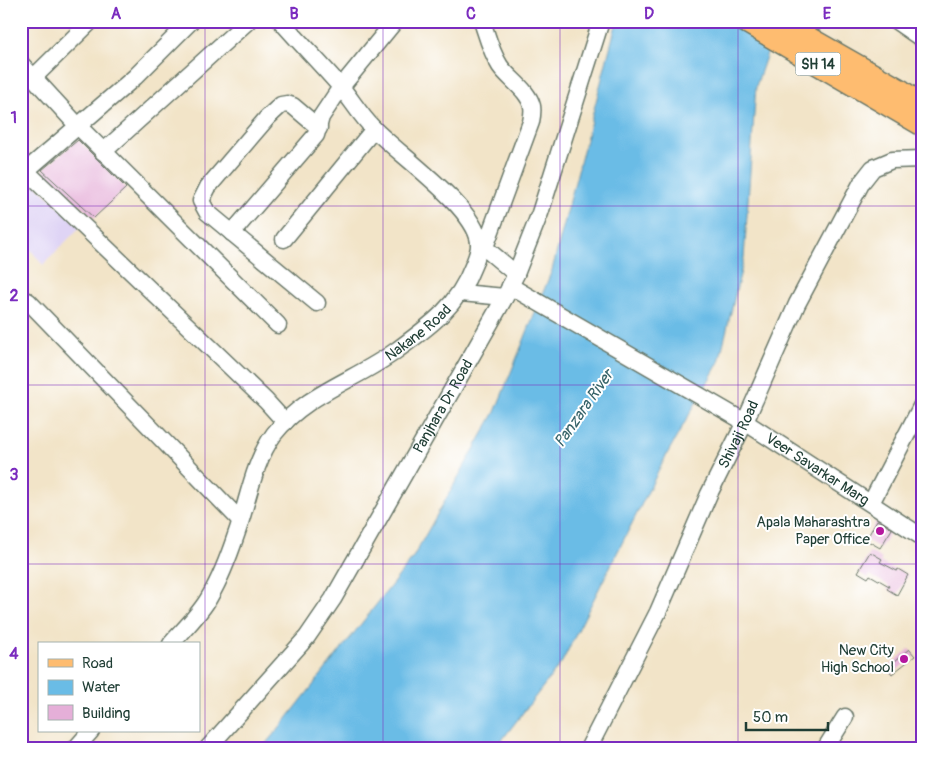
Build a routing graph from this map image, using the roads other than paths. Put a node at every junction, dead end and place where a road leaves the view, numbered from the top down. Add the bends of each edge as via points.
1 (190, 21) edge
2 (248, 21) edge
3 (281, 21) edge
4 (396, 21) edge
5 (482, 21) edge
6 (601, 21) edge
7 (744, 21) edge
8 (779, 21) edge
9 (896, 21) edge
10 (82, 24) edge
11 (922, 39) edge
12 (21, 64) edge
13 (34, 78) junction
14 (341, 87) junction
15 (897, 99) junction
16 (922, 105) edge
17 (922, 125) edge
18 (78, 126) junction
19 (319, 128) junction
20 (374, 129) junction
21 (104, 152) junction
22 (922, 159) edge
23 (24, 173) edge
24 (232, 232) junction
25 (284, 239) dead end
26 (482, 245) junction
27 (511, 286) junction
28 (461, 293) junction
29 (28, 301) dead end
30 (317, 304) dead end
31 (278, 325) dead end
32 (922, 406) edge
33 (286, 422) junction
34 (744, 422) junction
35 (872, 503) junction
36 (240, 520) junction
37 (922, 537) edge
38 (172, 642) edge
39 (845, 717) dead end
40 (90, 732) edge
41 (75, 749) edge
42 (207, 749) edge
43 (588, 749) edge
44 (825, 749) edge

1 - 18 street via 135,77
2 - 21 street
3 - 14 street
4 - 14 street
5 - 26 street, Nakane Road via 500,66 524,92 533,108 531,122
6 - 27 street, Panjhara Dr Road via 540,213
7 - 15 main road, SH 14
8 - 15 main road, SH 14
9 - 11 street
10 - 13 street
12 - 13 street
13 - 18 street
14 - 19 street via 320,117
14 - 20 street
15 - 16 main road, SH 14
15 - 17 main road, SH 14
18 - 21 street
18 - 23 street
19 - 24 street
19 - 24 street via 292,106 282,105 208,187 201,201 203,206
20 - 25 street
20 - 26 street via 439,186 470,221
21 - 31 street
22 - 34 street, Shivaji Road via 892,160 873,168 862,182 797,304
23 - 33 street
24 - 30 street
26 - 27 street
26 - 28 street, Nakane Road
27 - 28 street
27 - 34 street, Veer Savarkar Marg
27 - 42 street, Panjhara Dr Road via 333,599 307,637
28 - 33 street, Nakane Road via 441,316 384,360 320,394
29 - 36 street
32 - 35 street
33 - 36 street, Nakane Road via 262,456
34 - 35 street, Veer Savarkar Marg
34 - 43 street, Shivaji Road via 658,612
35 - 37 street, Veer Savarkar Marg
36 - 38 street, Nakane Road via 210,597
39 - 44 street
40 - 41 street

